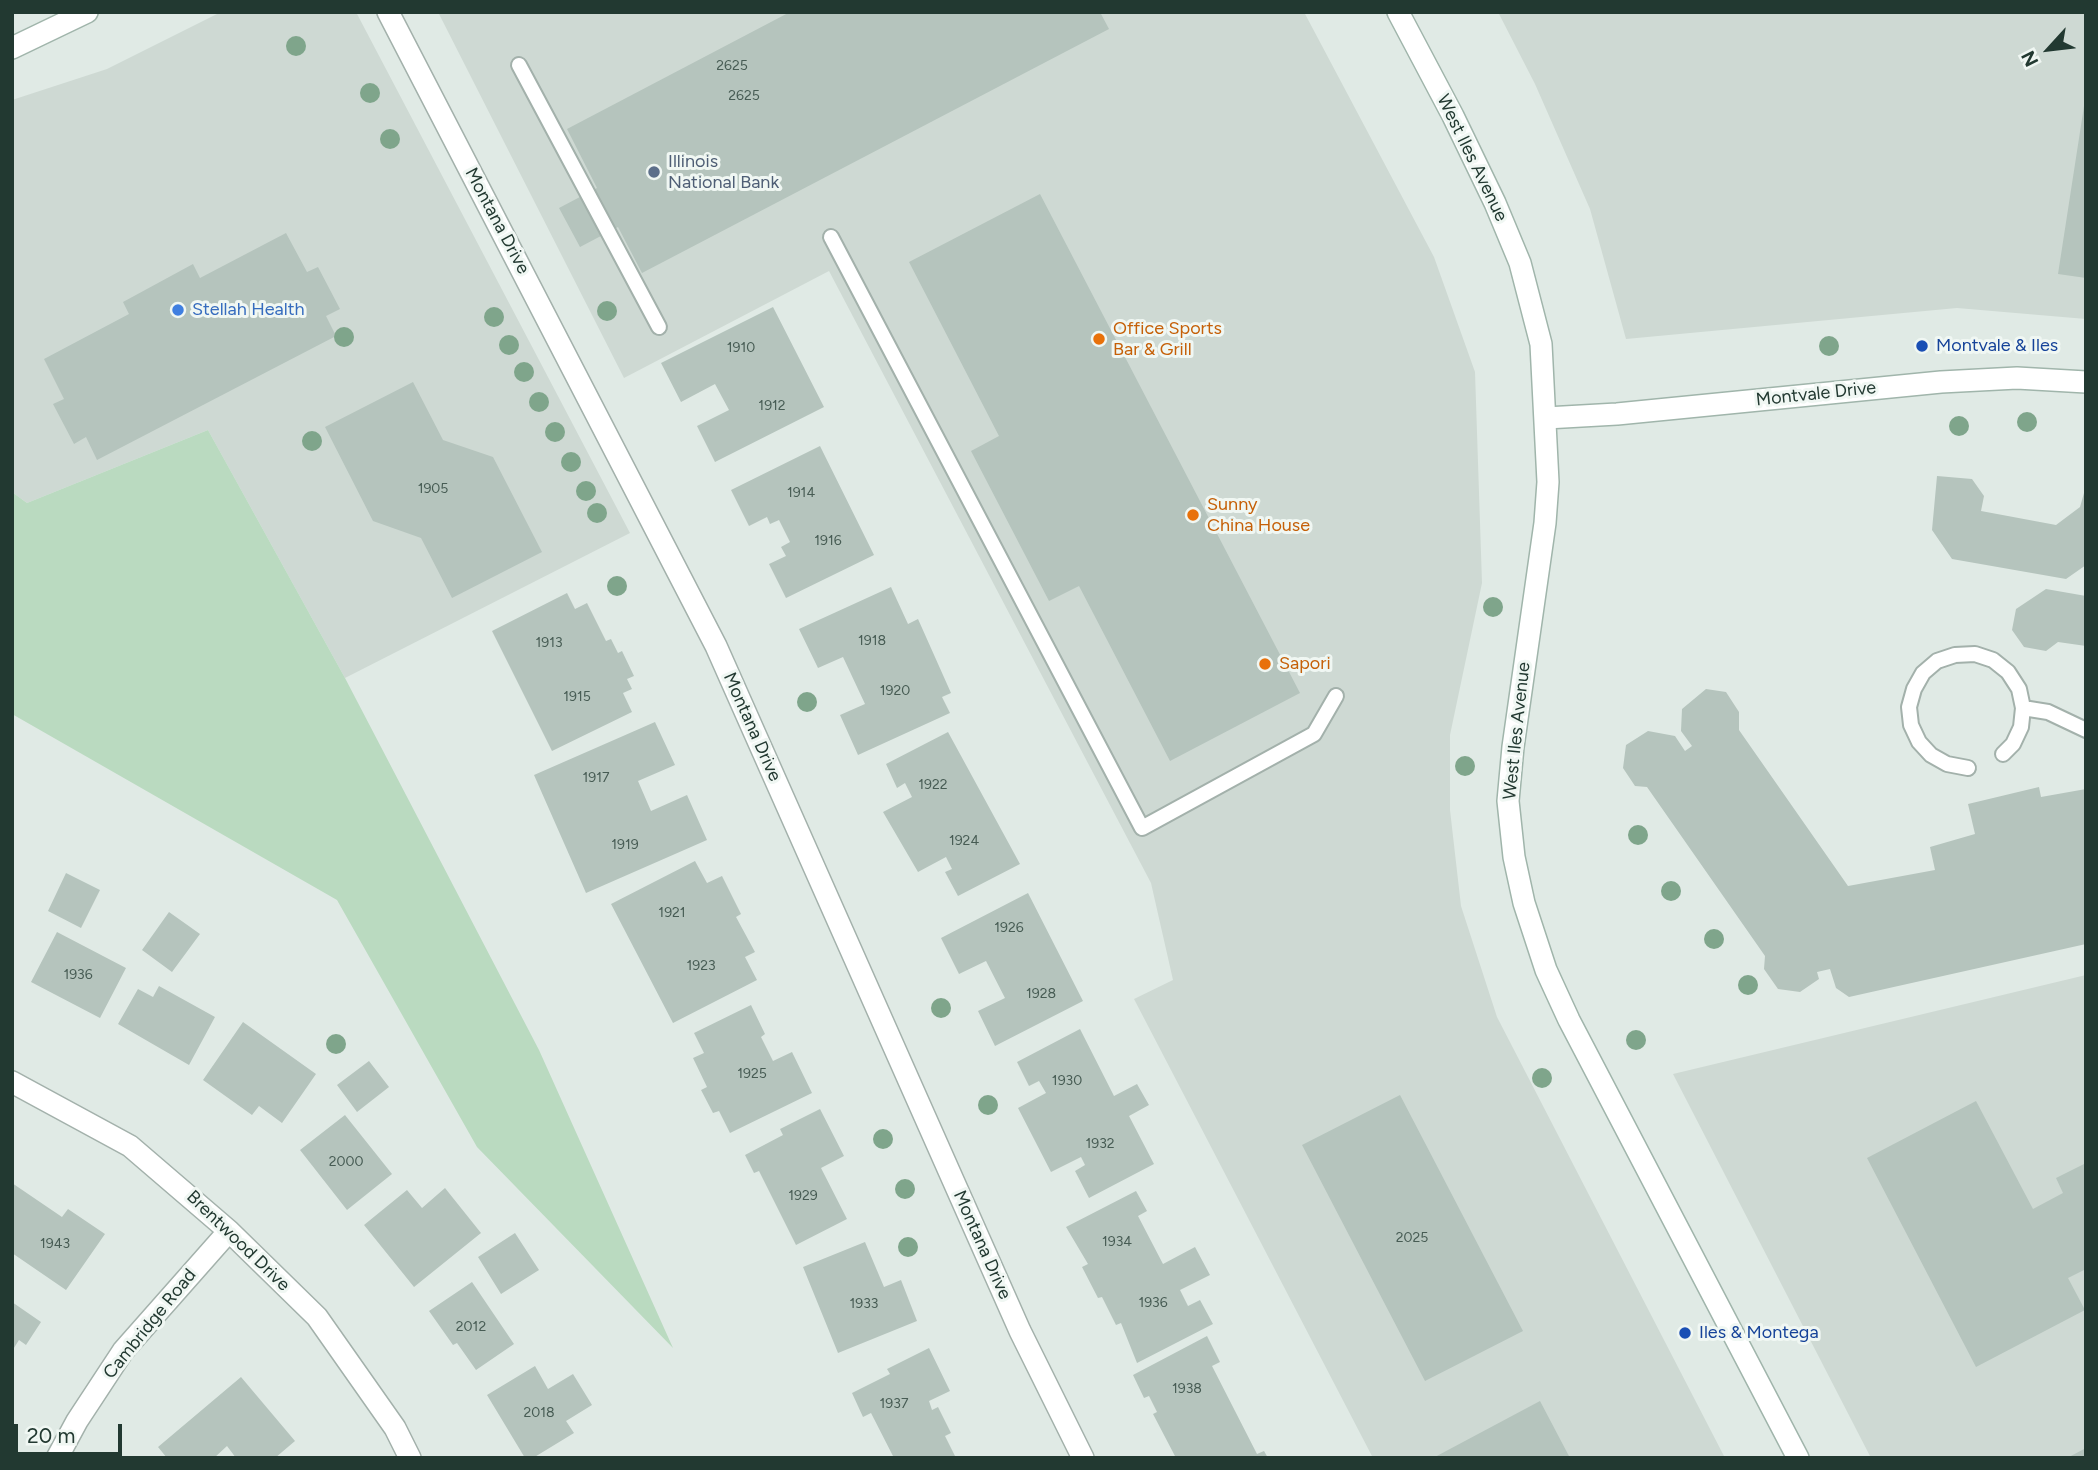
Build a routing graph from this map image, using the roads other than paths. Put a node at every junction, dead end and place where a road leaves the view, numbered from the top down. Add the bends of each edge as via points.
1 (87, 12) edge
2 (388, 12) edge
3 (1398, 12) edge
4 (12, 48) edge
5 (519, 65) dead end
6 (831, 237) dead end
7 (659, 327) dead end
8 (2086, 382) edge
9 (1546, 418) junction
10 (1336, 696) dead end
11 (2023, 708) junction
12 (2086, 730) edge
13 (2003, 754) dead end
14 (1968, 768) dead end
15 (12, 1082) edge
16 (229, 1231) junction
17 (57, 1458) edge
18 (410, 1458) edge
19 (1083, 1458) edge
20 (1798, 1458) edge

1 - 4 street
2 - 19 street, Montana Drive via 716,646 1020,1331
3 - 9 street, West Iles Avenue via 1470,149 1520,263 1541,344
5 - 7 lane
6 - 10 lane via 1142,828 1314,734
8 - 9 street, Montvale Drive via 2017,378 1941,382
9 - 20 street, West Iles Avenue via 1545,523 1508,802 1524,903 1546,970 1569,1020
11 - 12 lane via 2048,712
11 - 13 lane via 2021,727
11 - 14 lane via 2019,689 2008,672 1984,657 1955,654 1923,673 1909,707 1919,742 1947,764
15 - 16 street, Brentwood Drive via 130,1146
16 - 17 street, Cambridge Road via 123,1351
16 - 18 street, Brentwood Drive via 317,1317 395,1428

